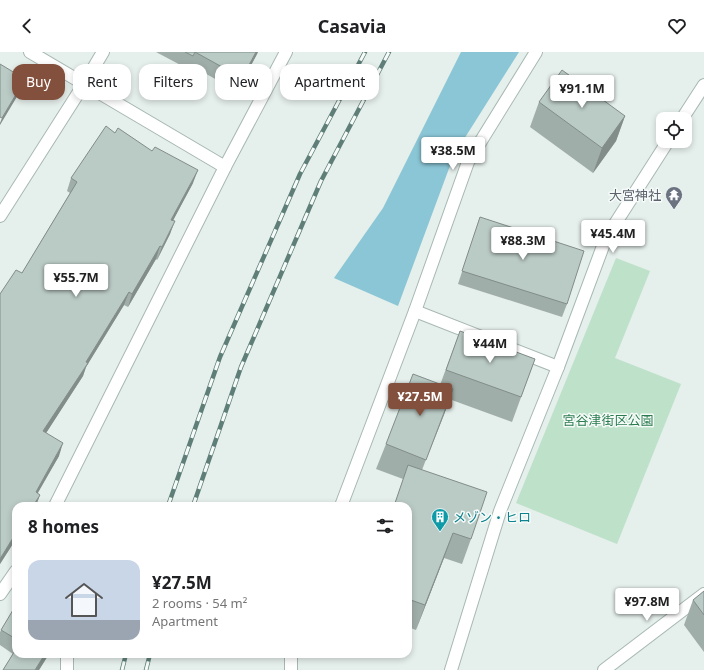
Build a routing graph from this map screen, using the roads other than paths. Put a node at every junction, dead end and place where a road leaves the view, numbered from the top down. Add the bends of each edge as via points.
1 (30, 52) edge
2 (103, 52) edge
3 (286, 52) edge
4 (536, 52) edge
5 (96, 64) edge
6 (73, 77) edge
7 (704, 85) edge
8 (74, 100) edge
9 (111, 100) edge
10 (687, 112) edge
11 (664, 148) edge
12 (225, 167) junction
13 (0, 216) edge
14 (415, 311) junction
15 (558, 367) junction
16 (57, 502) edge
17 (343, 502) edge
18 (12, 577) edge
19 (0, 594) edge
20 (704, 594) edge
21 (67, 658) edge
22 (291, 658) edge
23 (67, 670) edge
24 (291, 670) edge
25 (451, 670) edge
26 (604, 670) edge

1 - 6 street
2 - 5 street
3 - 12 street
4 - 14 street via 468,162
7 - 10 street
8 - 13 street
9 - 12 street
11 - 15 street via 606,238
12 - 16 street
14 - 15 street
14 - 17 street
15 - 25 street via 500,511
18 - 19 street
20 - 26 street
21 - 23 street
22 - 24 street

